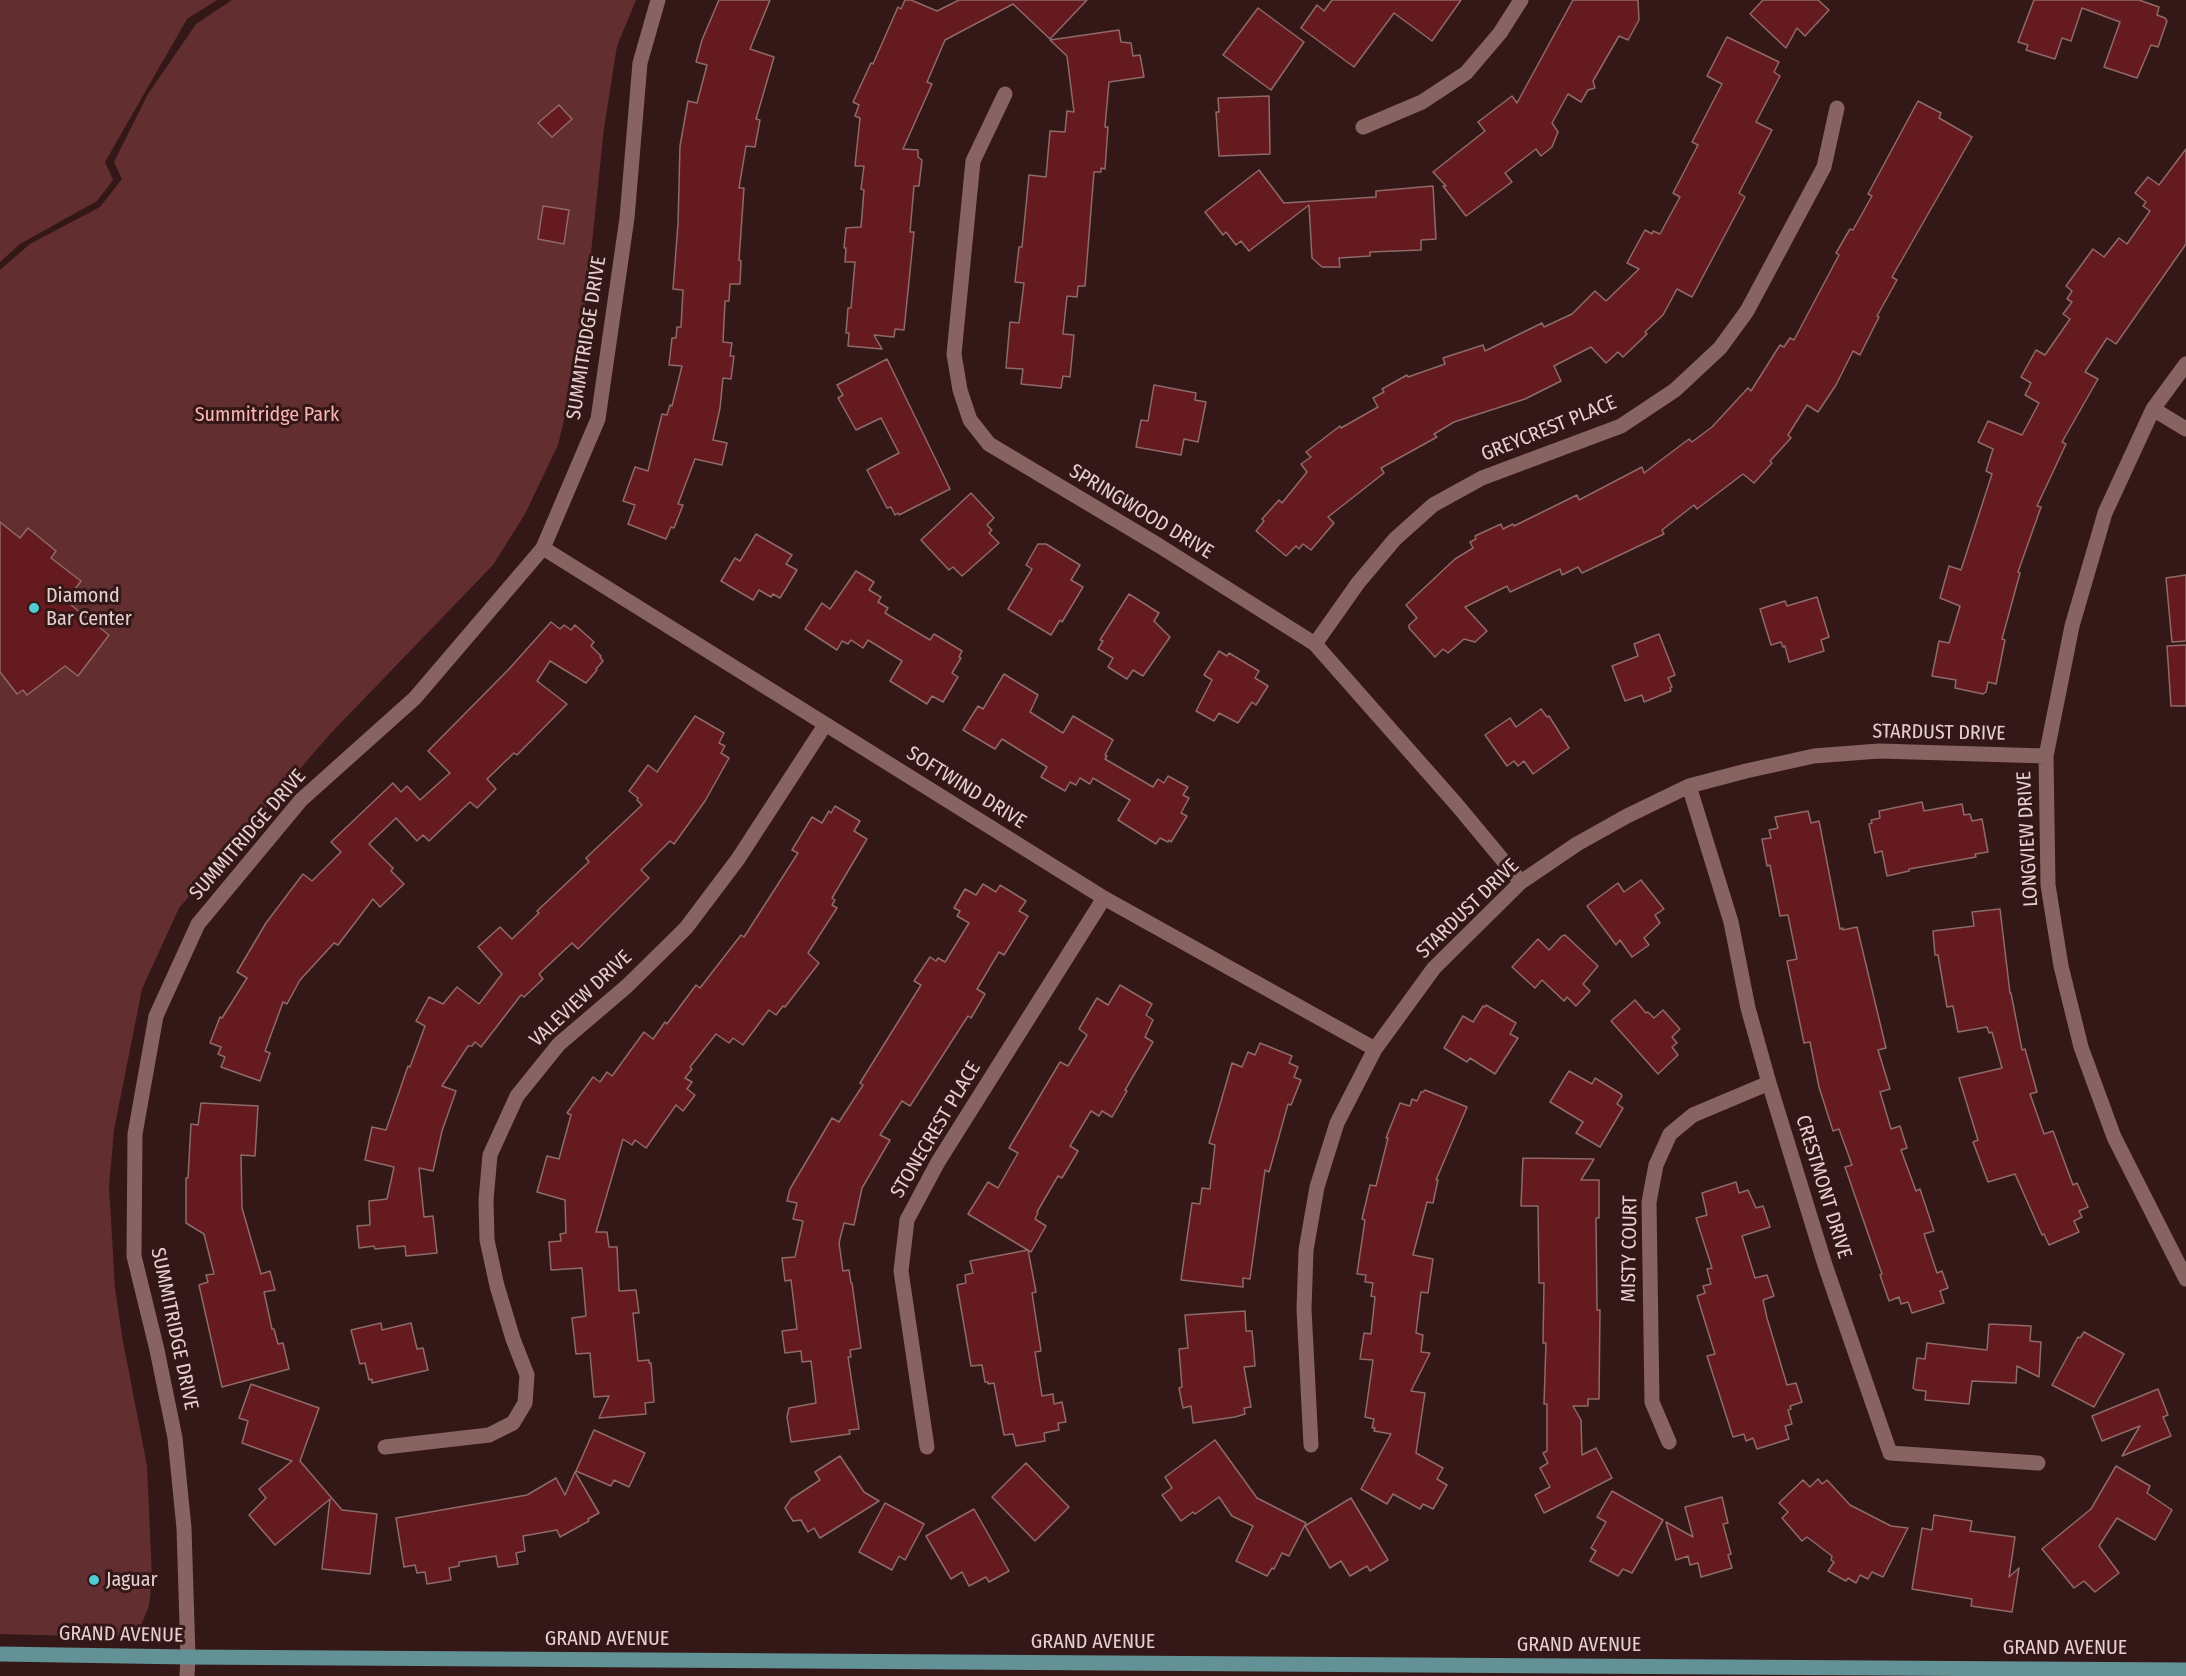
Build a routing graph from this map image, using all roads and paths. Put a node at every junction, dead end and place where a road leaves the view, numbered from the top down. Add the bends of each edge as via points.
1 (658, 0) edge
2 (1521, 0) edge
3 (1005, 94) dead end
4 (1837, 108) dead end
5 (1363, 127) dead end
6 (2186, 364) edge
7 (2153, 409) junction
8 (2186, 429) edge
9 (543, 548) junction
10 (1315, 644) junction
11 (825, 725) junction
12 (2046, 756) junction
13 (1689, 786) junction
14 (1521, 882) junction
15 (1104, 898) junction
16 (1376, 1049) junction
17 (1769, 1083) junction
18 (2186, 1279) edge
19 (1669, 1442) dead end
20 (1311, 1445) dead end
21 (385, 1447) dead end
22 (927, 1447) dead end
23 (2038, 1463) dead end
24 (0, 1654) edge
25 (188, 1657) junction
26 (2186, 1670) edge
27 (186, 1676) edge

1 - 9 street, SUMMITRIDGE DRIVE via 640,63 627,218 598,419
2 - 5 street via 1500,33 1466,73 1422,102
3 - 10 street, SPRINGWOOD DRIVE via 973,161 954,354 970,420 989,444
4 - 10 street, GREYCREST PLACE via 1824,167 1748,311 1720,348 1675,390 1621,426 1482,478 1434,505 1395,539
6 - 7 street, LONGVIEW DRIVE
7 - 8 street
7 - 12 street, LONGVIEW DRIVE via 2105,513 2072,626
9 - 11 street, SOFTWIND DRIVE
9 - 25 street, SUMMITRIDGE DRIVE via 415,698 301,800 220,897 198,924 156,1016 135,1134 134,1256 175,1438 184,1528
10 - 14 street, SPRINGWOOD DRIVE
11 - 15 street, SOFTWIND DRIVE
11 - 21 street, VALEVIEW DRIVE via 738,859 686,928 627,986 559,1044 517,1096 490,1155 487,1240 527,1375 525,1403 513,1423 489,1435
12 - 13 street, STARDUST DRIVE via 1879,751 1814,756
12 - 18 street, LONGVIEW DRIVE via 2048,885 2061,966 2081,1047 2114,1137
13 - 14 street, STARDUST DRIVE via 1577,844
13 - 17 street, CRESTMONT DRIVE via 1731,922 1748,1008
14 - 16 street, STARDUST DRIVE via 1434,968
15 - 16 street, SOFTWIND DRIVE
15 - 22 street, STONECREST PLACE via 938,1162 907,1220 901,1271
16 - 20 street, STARDUST DRIVE via 1337,1123 1317,1187 1306,1250 1304,1309
17 - 19 street, MISTY COURT via 1693,1115 1670,1134 1656,1165 1649,1202 1652,1402
17 - 23 street, CRESTMONT DRIVE via 1825,1265 1890,1453
24 - 25 main road, GRAND AVENUE
25 - 26 main road, GRAND AVENUE
25 - 27 street, SUMMITRIDGE DRIVE

